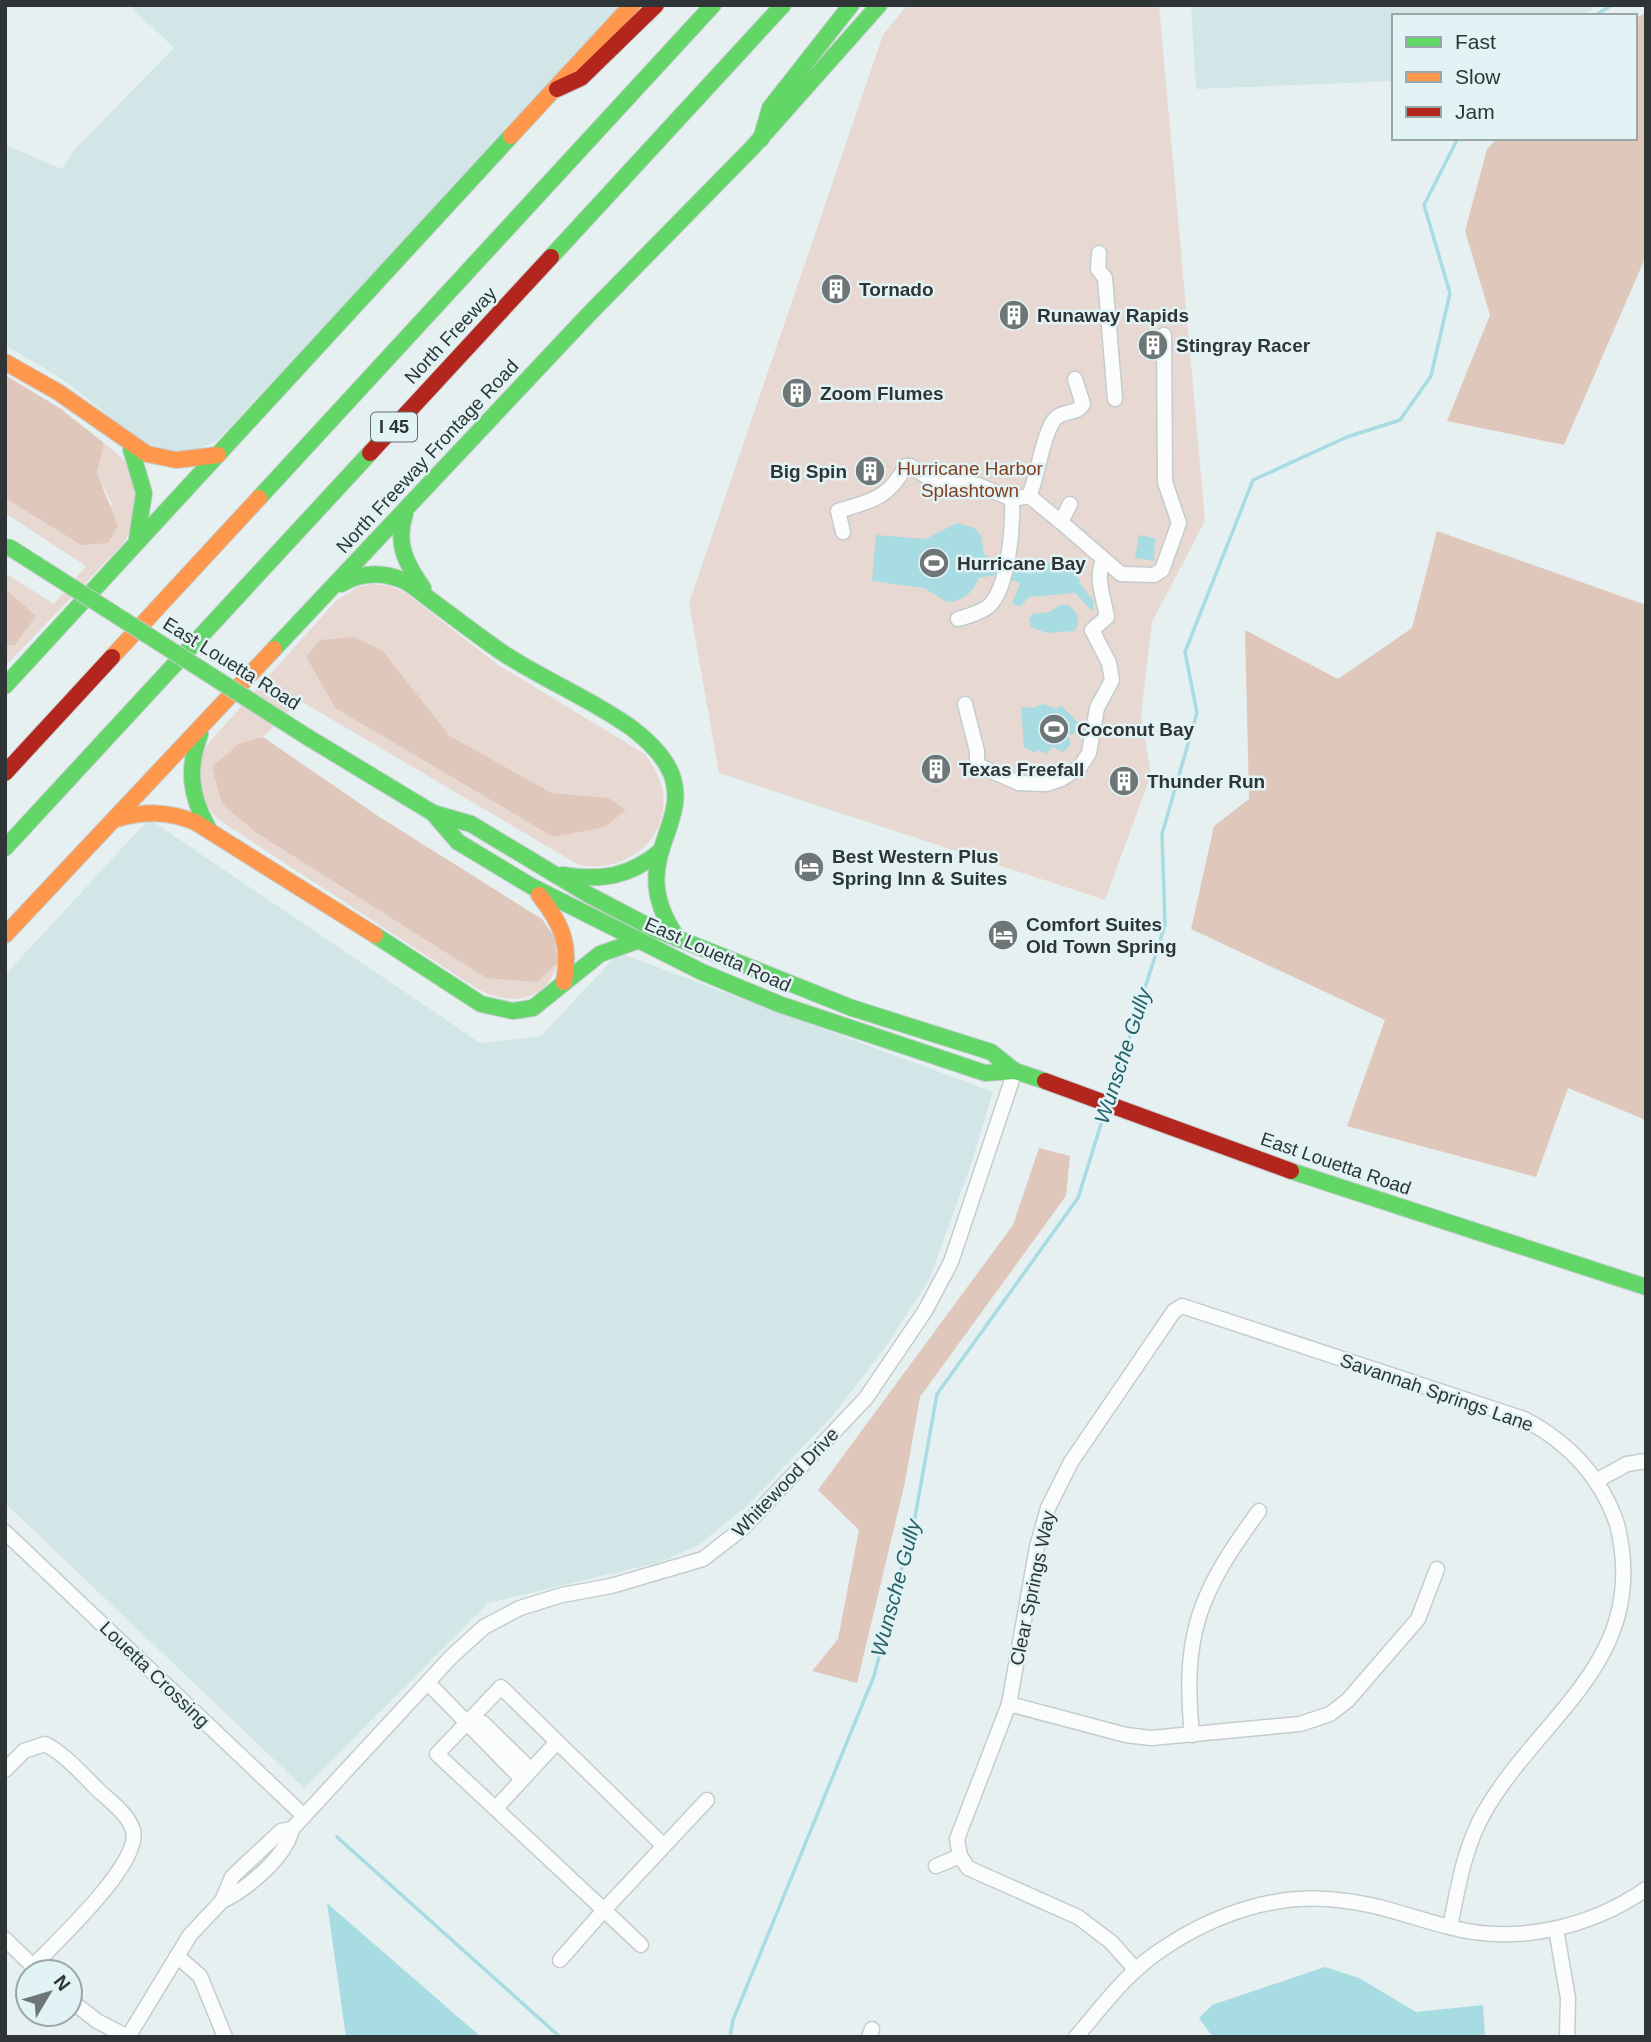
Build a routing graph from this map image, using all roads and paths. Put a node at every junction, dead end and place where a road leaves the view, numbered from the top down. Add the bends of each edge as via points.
1 (632, 5) edge
2 (656, 5) edge
3 (713, 5) edge
4 (783, 5) edge
5 (851, 5) edge
6 (878, 5) edge
7 (557, 89) junction
8 (761, 139) junction
9 (1099, 253) dead end
10 (1164, 335) dead end
11 (5, 362) edge
12 (1075, 379) dead end
13 (1115, 399) dead end
14 (131, 449) junction
15 (218, 455) junction
16 (1029, 496) junction
17 (1012, 499) junction
18 (1070, 504) dead end
19 (409, 507) junction
20 (1061, 522) junction
21 (843, 532) dead end
22 (136, 543) junction
23 (7, 546) edge
24 (1103, 561) junction
25 (331, 589) junction
26 (430, 597) junction
27 (958, 619) dead end
28 (12, 674) edge
29 (5, 686) edge
30 (965, 704) dead end
31 (203, 726) junction
32 (5, 773) edge
33 (433, 813) junction
34 (115, 820) junction
35 (208, 828) junction
36 (5, 848) edge
37 (661, 851) junction
38 (552, 874) junction
39 (531, 886) junction
40 (5, 935) edge
41 (678, 939) junction
42 (637, 941) junction
43 (776, 979) junction
44 (564, 982) junction
45 (745, 990) junction
46 (1014, 1071) junction
47 (1646, 1287) edge
48 (1180, 1307) joint
49 (1646, 1461) edge
50 (1596, 1481) junction
51 (1259, 1511) dead end
52 (5, 1532) edge
53 (1437, 1569) dead end
54 (428, 1683) junction
55 (1009, 1704) junction
56 (467, 1722) junction
57 (1192, 1735) junction
58 (553, 1746) junction
59 (5, 1770) edge
60 (527, 1774) junction
61 (707, 1800) dead end
62 (496, 1808) junction
63 (304, 1816) junction
64 (292, 1829) junction
65 (664, 1846) junction
66 (960, 1856) junction
67 (251, 1861) junction
68 (936, 1866) dead end
69 (261, 1872) junction
70 (1646, 1889) edge
71 (222, 1901) junction
72 (604, 1910) junction
73 (1450, 1927) junction
74 (1556, 1929) junction
75 (5, 1938) edge
76 (641, 1945) dead end
77 (177, 1956) junction
78 (25, 1958) edge
79 (45, 1958) edge
80 (560, 1960) dead end
81 (1136, 1970) junction
82 (84, 2011) edge
83 (128, 2037) edge
84 (225, 2037) edge
85 (1076, 2037) edge
86 (1567, 2037) edge

1 - 7 main road
2 - 7 main road via 581,78
3 - 32 main road, North Freeway / I 45
4 - 36 main road, North Freeway / I 45
5 - 8 main road via 770,108
6 - 8 main road, North Freeway Frontage Road
7 - 15 main road
8 - 19 main road, North Freeway Frontage Road
9 - 13 street
10 - 24 street via 1165,482 1179,523 1162,570 1154,575 1121,574
11 - 14 main road via 86,412
12 - 16 street via 1083,404 1051,424
14 - 15 main road via 172,461
14 - 22 main road via 145,490
15 - 22 main road
16 - 17 street
16 - 20 street
17 - 21 street via 978,485 931,479 906,466 895,486 871,501 838,511
17 - 27 street via 1014,529 992,603
18 - 20 street
19 - 25 main road, North Freeway Frontage Road
19 - 26 main road via 399,528 400,546 408,568
20 - 24 street
22 - 28 main road
23 - 33 main road, East Louetta Road, bridge
24 - 30 street via 1102,621 1092,630 1109,663 1112,680 1097,708 1089,753 1080,767 1046,784 1019,783 976,765
25 - 26 main road via 357,575 382,574 403,580
25 - 31 main road, North Freeway Frontage Road
26 - 37 main road via 502,652 652,744 669,771 676,799
28 - 29 main road
31 - 34 main road, North Freeway Frontage Road
31 - 35 main road via 189,777 192,802
33 - 38 main road, East Louetta Road via 471,824
33 - 39 main road, East Louetta Road via 458,842
34 - 35 main road via 142,811 164,811
34 - 40 main road, North Freeway Frontage Road
35 - 44 main road via 481,1004 520,1012 547,1000
37 - 38 main road via 620,878
37 - 41 main road via 656,898
38 - 41 main road, East Louetta Road
39 - 42 main road, East Louetta Road
39 - 44 main road via 561,921 568,941
41 - 43 main road, East Louetta Road
42 - 44 main road via 600,954
42 - 45 main road, East Louetta Road
43 - 45 main road
43 - 46 main road, East Louetta Road via 991,1052
45 - 46 main road, East Louetta Road via 985,1073
46 - 47 main road, East Louetta Road via 1325,1184
46 - 54 street, Whitewood Drive via 951,1262 925,1311 866,1398 743,1528 703,1559 520,1608 484,1627
48 - 50 street, Savannah Springs Lane via 1514,1415 1564,1445
48 - 55 street, Clear Springs Way via 1058,1484 1037,1547
49 - 50 street via 1627,1464
50 - 73 street, Savannah Springs Lane via 1613,1513 1626,1570 1625,1603 1614,1643 1588,1686 1486,1810 1468,1848
51 - 57 street via 1218,1568 1197,1616 1189,1664
52 - 63 street, Louetta Crossing
53 - 57 street via 1418,1619 1342,1707 1312,1722
54 - 56 street
54 - 63 street, Whitewood Drive
55 - 57 street via 1139,1737
55 - 66 street, Clear Springs Way via 958,1834
56 - 58 street via 501,1687
56 - 60 street via 475,1734
56 - 62 street via 437,1754
58 - 60 street
58 - 65 street
59 - 79 street via 24,1751 45,1744 124,1814 133,1829 131,1853
60 - 62 street
61 - 65 street
62 - 72 street
63 - 64 street, Whitewood Drive
64 - 67 street via 281,1832
64 - 69 street via 289,1841
65 - 72 street
66 - 68 street
66 - 81 street via 974,1872 1078,1917 1111,1942
67 - 69 street
67 - 71 street via 232,1877
69 - 71 street via 245,1890
70 - 74 street via 1610,1910
71 - 77 street
72 - 76 street
72 - 80 street
73 - 74 street via 1496,1934
73 - 81 street via 1345,1900 1282,1901 1221,1918 1166,1947
74 - 86 street via 1568,1998
75 - 78 street
77 - 83 street
77 - 84 street via 200,1976
81 - 85 street
82 - 83 street

